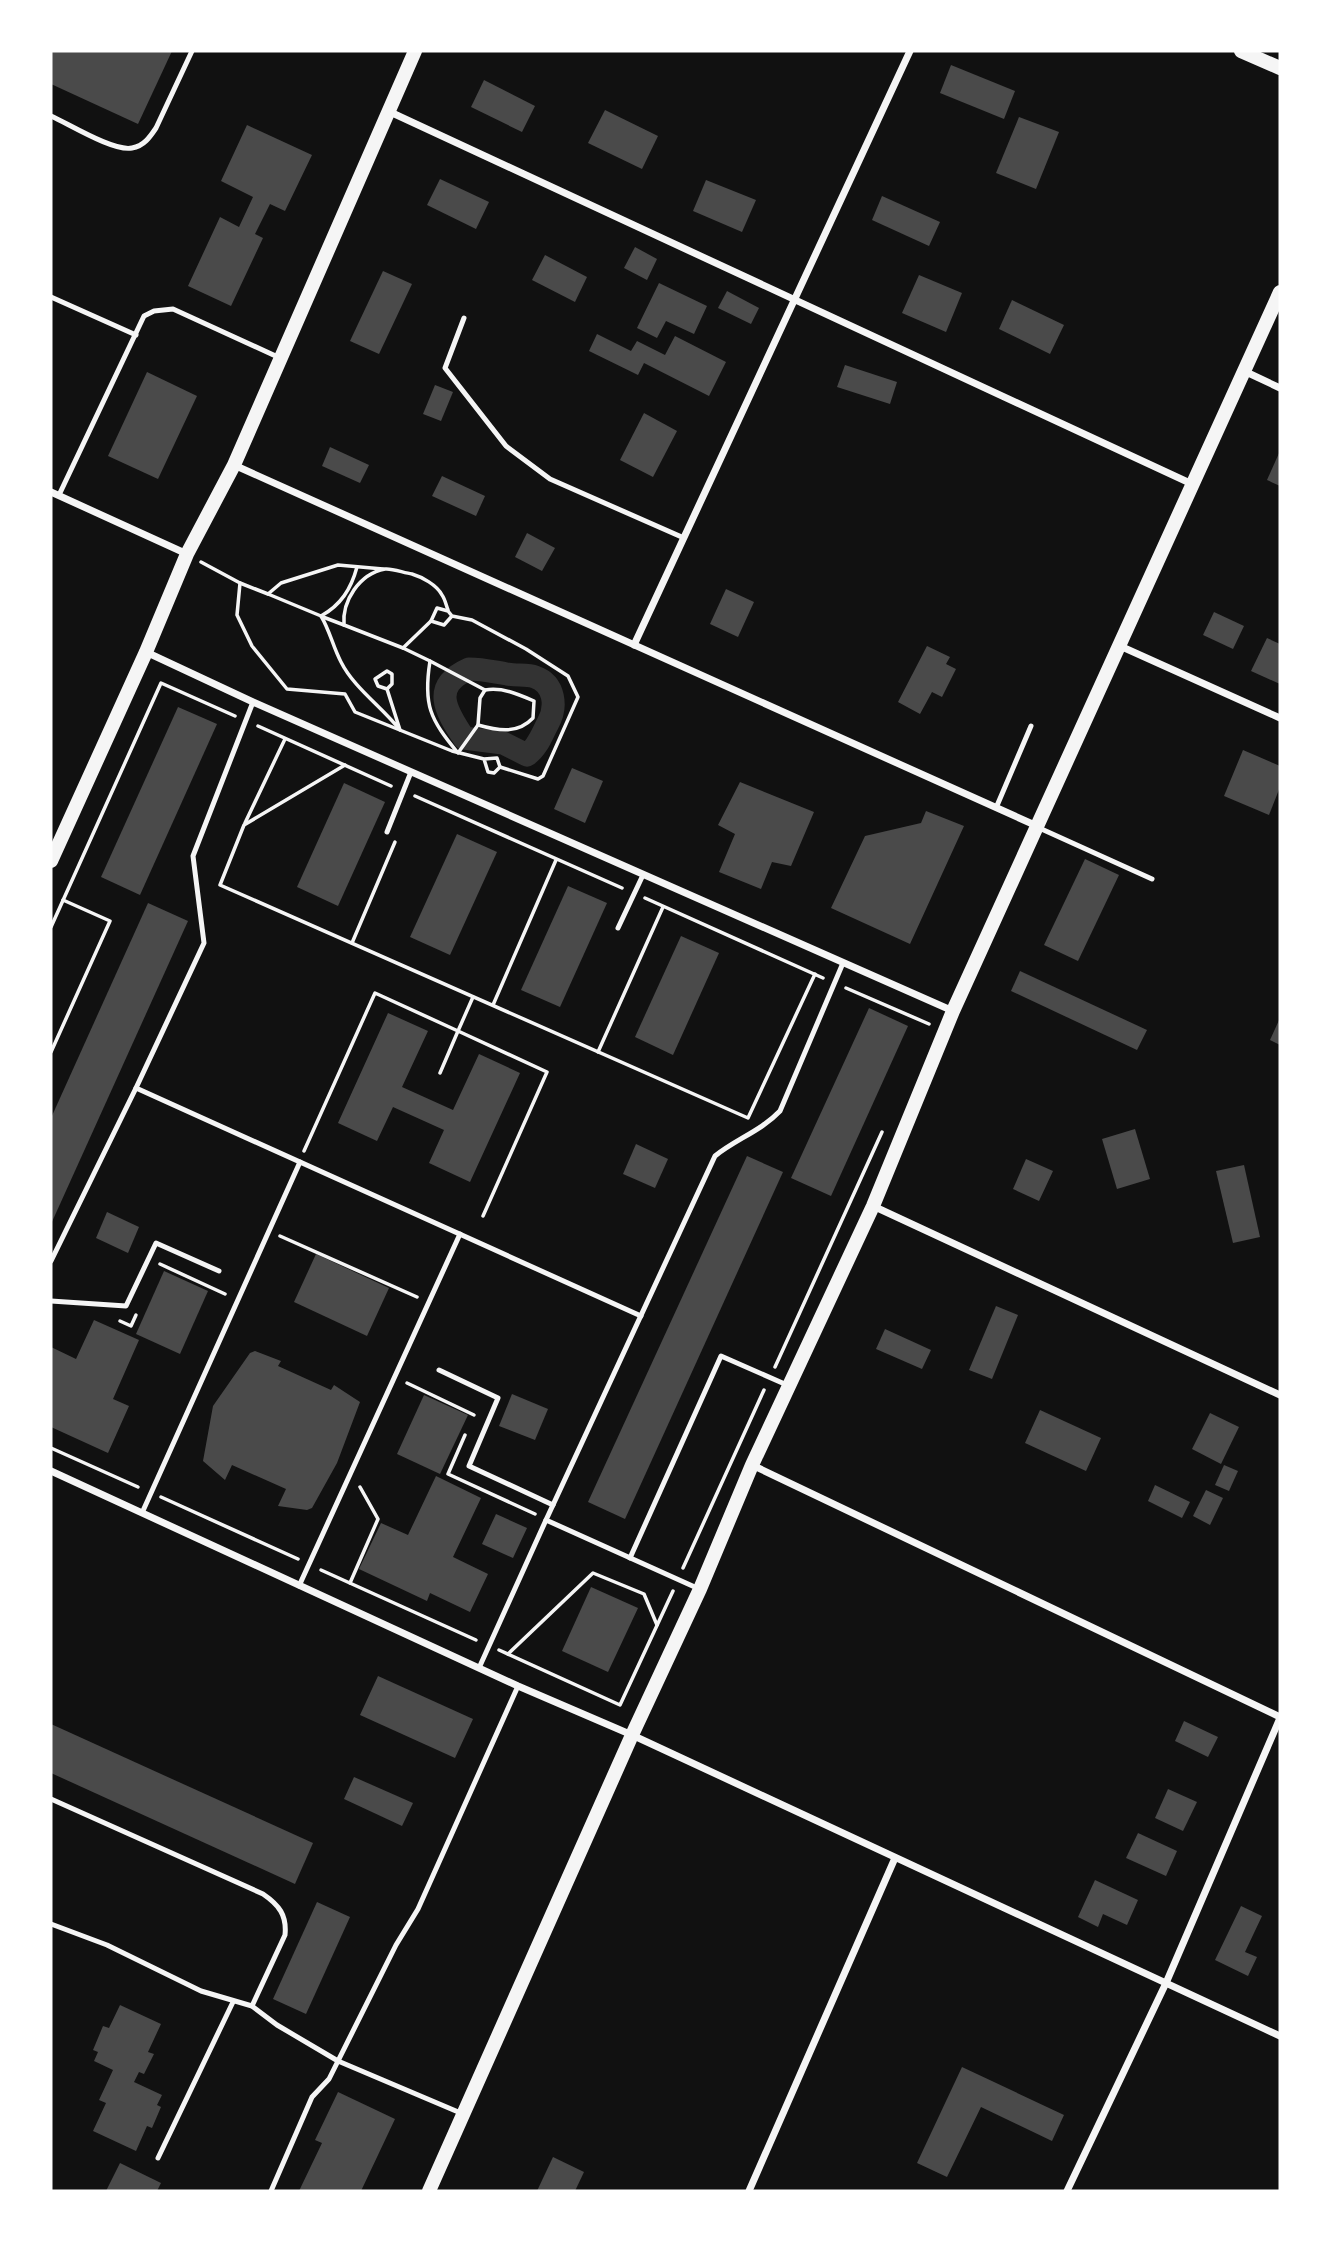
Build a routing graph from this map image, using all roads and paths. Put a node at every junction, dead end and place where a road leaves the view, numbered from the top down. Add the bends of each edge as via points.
1 (192, 51) edge
2 (415, 51) edge
3 (909, 51) edge
4 (1241, 51) edge
5 (1280, 68) edge
6 (387, 111) junction
7 (51, 116) edge
8 (1280, 292) edge
9 (51, 297) edge
10 (794, 300) junction
11 (464, 318) dead end
12 (136, 335) junction
13 (280, 358) junction
14 (1244, 371) junction
15 (1280, 388) edge
16 (234, 465) junction
17 (1193, 484) junction
18 (51, 492) edge
19 (59, 495) junction
20 (684, 538) junction
21 (187, 554) junction
22 (357, 567) junction
23 (386, 569) junction
24 (240, 583) junction
25 (268, 594) junction
26 (448, 611) junction
27 (321, 616) junction
28 (452, 616) junction
29 (432, 621) junction
30 (344, 625) junction
31 (634, 645) junction
32 (1120, 646) junction
33 (403, 648) junction
34 (146, 652) junction
35 (430, 660) junction
36 (387, 689) junction
37 (485, 690) junction
38 (253, 702) junction
39 (1280, 718) edge
40 (246, 721) junction
41 (478, 725) junction
42 (1031, 726) dead end
43 (400, 730) junction
44 (285, 738) junction
45 (458, 753) junction
46 (484, 759) junction
47 (345, 765) junction
48 (500, 767) junction
49 (411, 772) junction
50 (403, 791) junction
51 (996, 808) junction
52 (244, 825) junction
53 (1037, 827) junction
54 (387, 832) dead end
55 (400, 833) dead end
56 (556, 859) junction
57 (51, 861) edge
58 (643, 875) junction
59 (1152, 879) dead end
60 (634, 894) junction
61 (63, 900) junction
62 (663, 906) junction
63 (51, 927) edge
64 (618, 928) dead end
65 (352, 943) junction
66 (844, 963) junction
67 (815, 974) junction
68 (835, 983) junction
69 (473, 997) junction
70 (493, 1005) junction
71 (953, 1011) junction
72 (931, 1025) dead end
73 (458, 1031) junction
74 (51, 1052) edge
75 (598, 1052) junction
76 (440, 1073) dead end
77 (136, 1088) junction
78 (885, 1126) dead end
79 (303, 1153) dead end
80 (300, 1162) junction
81 (873, 1206) junction
82 (483, 1216) dead end
83 (268, 1231) junction
84 (460, 1234) junction
85 (51, 1261) edge
86 (219, 1271) dead end
87 (154, 1276) dead end
88 (51, 1301) edge
89 (428, 1302) junction
90 (220, 1306) dead end
91 (137, 1313) dead end
92 (641, 1316) junction
93 (118, 1320) dead end
94 (439, 1370) dead end
95 (770, 1377) junction
96 (402, 1381) dead end
97 (789, 1386) junction
98 (1280, 1395) edge
99 (51, 1448) edge
100 (752, 1465) junction
101 (51, 1471) edge
102 (355, 1479) dead end
103 (151, 1492) junction
104 (553, 1505) junction
105 (142, 1513) junction
106 (539, 1516) dead end
107 (546, 1520) junction
108 (630, 1558) junction
109 (310, 1565) junction
110 (678, 1579) junction
111 (350, 1583) junction
112 (299, 1586) junction
113 (700, 1589) junction
114 (657, 1625) junction
115 (489, 1646) junction
116 (508, 1654) junction
117 (479, 1668) junction
118 (517, 1686) junction
119 (1280, 1717) edge
120 (632, 1735) junction
121 (51, 1800) edge
122 (895, 1858) junction
123 (51, 1924) edge
124 (1166, 1983) junction
125 (233, 2002) junction
126 (252, 2006) junction
127 (1280, 2036) edge
128 (338, 2061) junction
129 (464, 2114) junction
130 (158, 2158) dead end
131 (271, 2191) edge
132 (429, 2191) edge
133 (749, 2191) edge
134 (1067, 2191) edge

1 - 7 lane via 156,128 141,145 121,149
2 - 6 main road
3 - 10 street
4 - 5 main road
6 - 10 street
6 - 13 main road
8 - 14 main road
9 - 12 lane
10 - 17 street
10 - 20 street
11 - 20 lane via 445,369 506,446 550,479
12 - 13 lane via 144,316 173,309
12 - 19 lane
13 - 16 main road
14 - 15 street
14 - 17 main road
16 - 21 main road
16 - 31 street
17 - 32 main road
18 - 19 street
19 - 21 street
20 - 31 street
21 - 24 path
21 - 34 main road
22 - 23 path
22 - 25 path via 338,565 281,583
22 - 27 path via 340,602
23 - 26 path via 421,576 441,592
23 - 30 path via 356,586 348,598
24 - 25 path
24 - 43 path via 237,615 252,646 287,689 345,694 355,712
25 - 27 path
26 - 28 path
26 - 29 path via 437,608
27 - 30 path
27 - 43 path via 342,663
28 - 29 path via 444,625
28 - 48 path via 472,620 568,676 578,697 542,776 538,779
29 - 33 path
30 - 33 path
31 - 51 street
32 - 39 street
32 - 53 main road
33 - 35 path
34 - 38 street
34 - 57 main road
35 - 37 path
35 - 45 path via 426,684 429,709 436,726
36 - 36 path via 393,674 387,671 375,679
36 - 43 path
37 - 41 path
37 - 41 path via 494,688 534,701 533,718 524,727 508,730
38 - 40 lane
38 - 49 street
40 - 44 path
40 - 61 path via 161,683
40 - 77 lane via 193,856 204,943
41 - 45 path
42 - 51 lane
43 - 45 path
44 - 47 path
44 - 52 path
45 - 46 path
46 - 48 path via 497,758
46 - 48 path via 488,772
47 - 50 path
47 - 52 path
49 - 50 lane
49 - 58 street
50 - 54 lane
50 - 56 path
51 - 53 street
52 - 65 path via 220,885
53 - 59 lane
53 - 71 main road
55 - 65 path
56 - 60 path
56 - 70 path
58 - 60 lane
58 - 66 street
60 - 62 path
60 - 64 lane
61 - 63 path
61 - 74 path via 110,921
62 - 67 path
62 - 75 path
65 - 69 path
66 - 68 lane
66 - 71 street
67 - 68 path
67 - 75 path via 748,1118
68 - 72 path
68 - 92 lane via 780,1111 769,1123 715,1156
69 - 70 path
69 - 73 path
70 - 75 path
71 - 81 main road
73 - 76 path
73 - 79 path via 375,993
73 - 82 path via 547,1072
77 - 80 lane
77 - 85 lane
78 - 95 path
80 - 83 lane
80 - 84 lane
81 - 97 main road
81 - 98 street
83 - 89 path
83 - 103 lane
84 - 89 lane
84 - 92 lane
86 - 88 lane via 156,1243 126,1306
87 - 90 path via 160,1263 225,1294
89 - 109 lane
91 - 93 path via 131,1326
92 - 104 lane
94 - 104 lane via 498,1398 469,1465
95 - 97 lane
95 - 108 lane via 721,1356
95 - 110 path
96 - 106 path via 475,1414 448,1474
97 - 100 main road
99 - 103 path
100 - 113 main road
100 - 119 street
101 - 105 street
102 - 111 path via 378,1519
103 - 105 lane
103 - 109 path
104 - 107 lane
105 - 112 street
107 - 108 lane
107 - 115 lane
108 - 110 lane
109 - 111 path
109 - 112 lane
110 - 113 lane
110 - 114 path
111 - 115 path
112 - 117 street
113 - 120 main road
114 - 116 path via 644,1594 593,1573
114 - 116 path via 621,1705
115 - 116 path
115 - 117 lane
117 - 118 street
118 - 120 street
118 - 128 lane via 418,1909
119 - 124 street
120 - 122 street
120 - 129 main road
121 - 126 lane via 276,1903 286,1923 285,1935
122 - 124 street
122 - 133 street
123 - 125 lane
124 - 127 street
124 - 134 street
125 - 126 lane
125 - 130 lane
126 - 128 lane
128 - 129 lane
128 - 131 lane via 312,2097
129 - 132 main road

